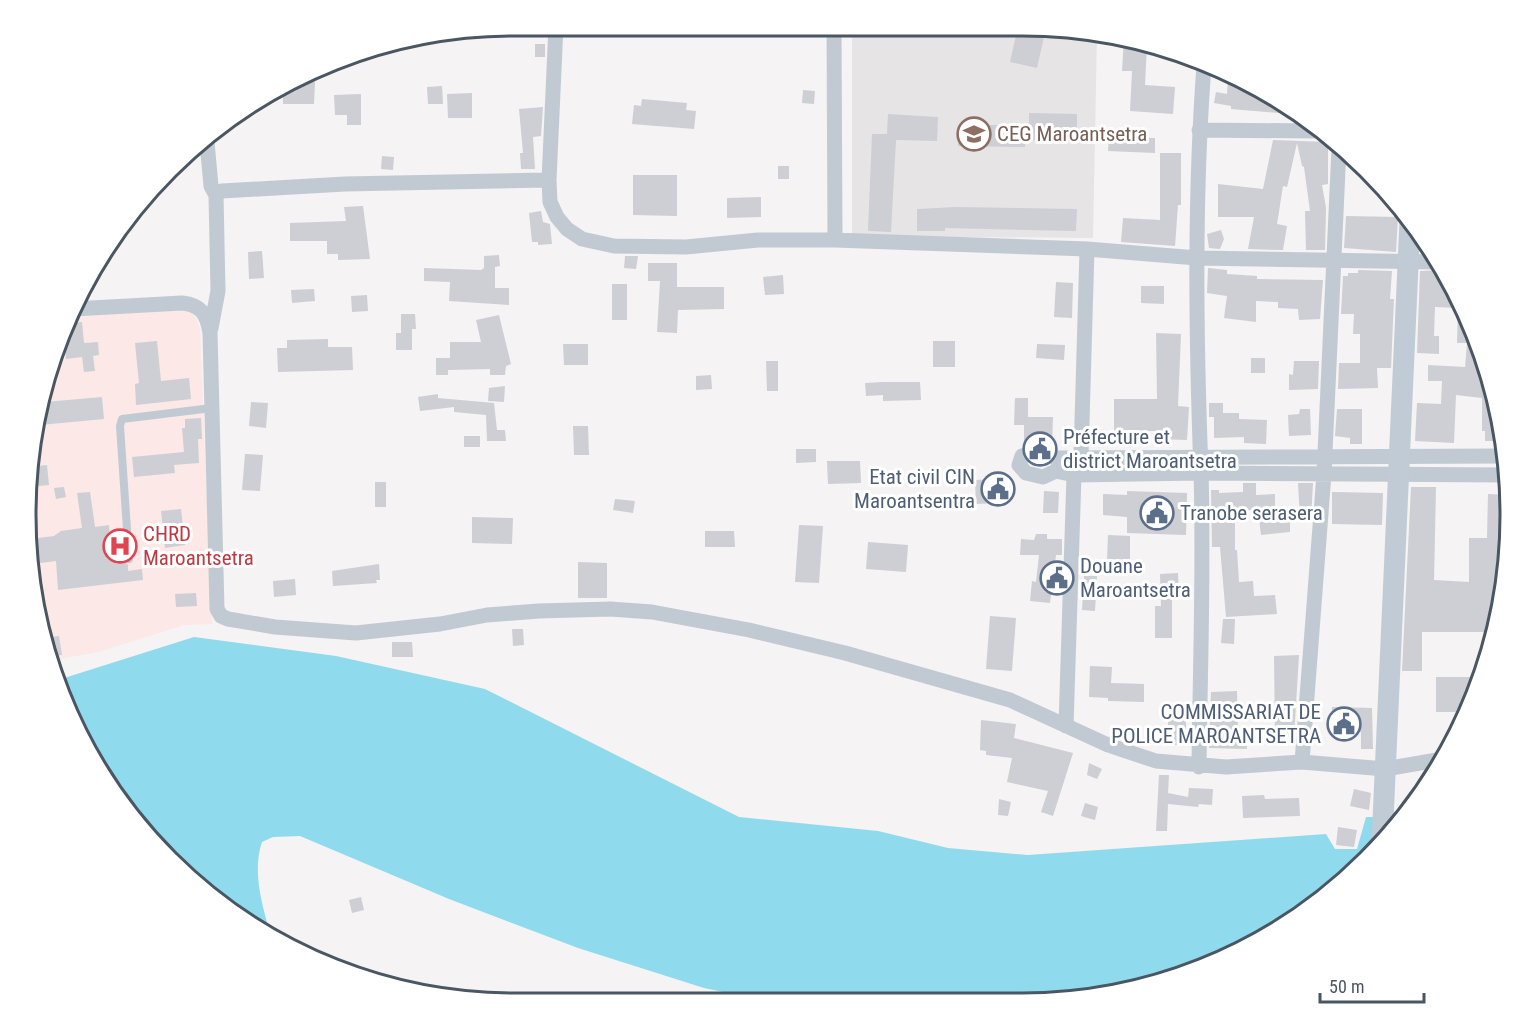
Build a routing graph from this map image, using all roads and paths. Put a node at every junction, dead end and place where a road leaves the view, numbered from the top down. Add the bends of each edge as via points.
1 (556, 36) edge
2 (834, 36) edge
3 (1204, 71) edge
4 (1199, 130) junction
5 (1306, 130) edge
6 (208, 148) edge
7 (1339, 157) edge
8 (549, 180) junction
9 (216, 195) junction
10 (1409, 235) edge
11 (835, 240) junction
12 (1087, 249) junction
13 (1197, 258) junction
14 (1335, 261) junction
15 (1408, 261) junction
16 (1427, 262) edge
17 (82, 309) edge
18 (210, 333) junction
19 (212, 408) junction
20 (1324, 455) junction
21 (1081, 456) junction
22 (1200, 456) junction
23 (1496, 457) edge
24 (1400, 466) junction
25 (1201, 473) junction
26 (1324, 474) junction
27 (1498, 474) edge
28 (1074, 475) junction
29 (129, 559) dead end
30 (1066, 726) junction
31 (1431, 761) edge
32 (1302, 762) junction
33 (1199, 766) junction
34 (1385, 769) junction
35 (1383, 828) edge

1 - 8 street
2 - 11 street
3 - 4 street
4 - 5 street
4 - 13 street
6 - 9 street via 211,186
7 - 14 street
8 - 9 street via 236,188
8 - 11 street via 550,202 557,217 567,229 597,244 686,247 758,240
9 - 18 street via 218,291
10 - 15 main road
11 - 12 street
12 - 13 street
12 - 21 street
13 - 14 street
13 - 22 street
14 - 15 street
14 - 20 street
15 - 16 street
15 - 24 main road
17 - 18 street via 191,304 204,312
18 - 19 street
19 - 29 lane via 122,419
19 - 30 street via 217,609 228,619 356,633 531,611 652,612 845,653 1010,700
20 - 22 street
20 - 24 street
20 - 26 street
21 - 22 street
21 - 28 street
21 - 28 street via 1055,458 1031,453 1020,458 1020,468 1029,475 1043,477 1056,471
22 - 25 street
23 - 24 street
24 - 26 street
24 - 27 street
24 - 34 main road
25 - 26 street
25 - 28 street
25 - 33 street
26 - 32 street
28 - 30 street
30 - 33 street via 1140,757
31 - 34 street
32 - 33 street
32 - 34 street
34 - 35 main road

